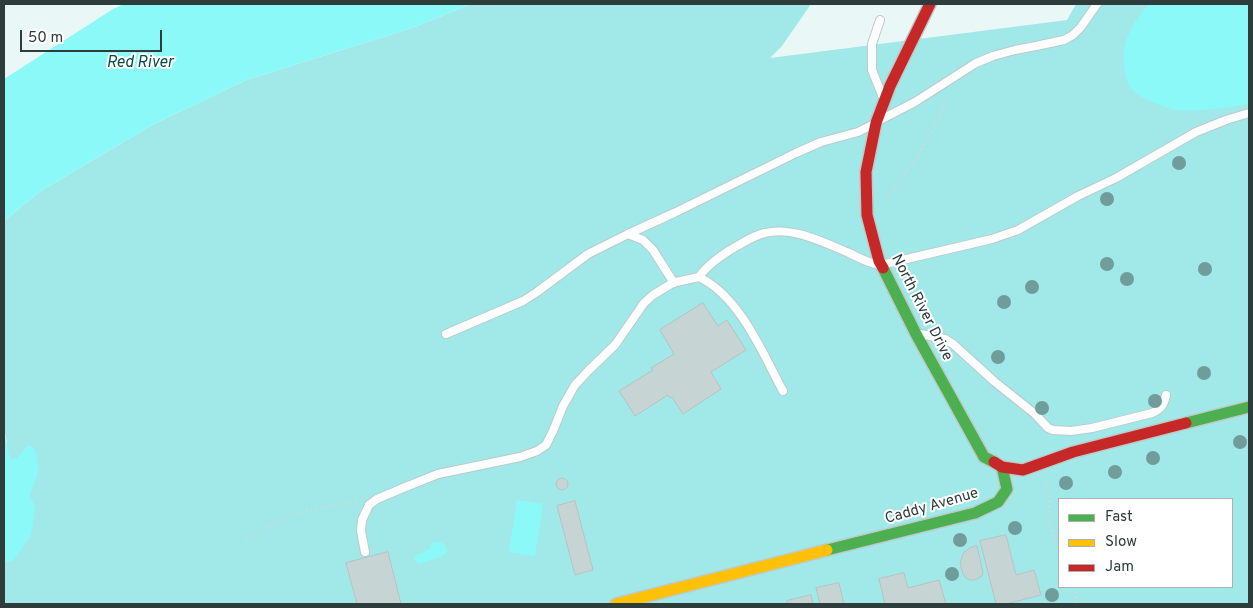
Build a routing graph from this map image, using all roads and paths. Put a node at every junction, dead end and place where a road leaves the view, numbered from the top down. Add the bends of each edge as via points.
1 (930, 4) edge
2 (1097, 4) edge
3 (880, 20) dead end
4 (957, 76) junction
5 (885, 101) junction
6 (1249, 113) edge
7 (876, 122) junction
8 (868, 220) junction
9 (628, 234) junction
10 (881, 265) junction
11 (699, 277) junction
12 (674, 283) junction
13 (446, 334) dead end
14 (916, 334) junction
15 (783, 391) dead end
16 (1166, 395) dead end
17 (1249, 407) edge
18 (1041, 463) junction
19 (1002, 467) junction
20 (377, 499) junction
21 (247, 538) dead end
22 (1058, 543) edge
23 (365, 552) dead end
24 (1076, 588) edge
25 (616, 604) edge
26 (1076, 604) edge

1 - 5 street, North River Drive
2 - 4 lane via 1081,27 1064,40 993,56
3 - 5 lane via 872,44 872,70
4 - 7 lane
4 - 8 path via 918,155
5 - 7 street, North River Drive
6 - 10 lane via 1196,132 1018,230
7 - 8 street, North River Drive via 866,172
7 - 9 lane via 858,132 796,152
8 - 10 street, North River Drive
9 - 12 lane via 643,240 654,250
9 - 13 lane via 588,254 523,301
10 - 11 lane via 805,236 765,233 728,251 704,269
10 - 14 street, North River Drive
11 - 12 lane
11 - 15 lane via 708,281 734,306
12 - 20 lane via 644,303 615,345 575,385 546,445 520,457 438,474
14 - 16 lane via 938,337 953,344 1053,430 1092,428 1152,413 1162,407
14 - 19 street, North River Drive via 984,457
17 - 18 street
18 - 19 street via 1023,470
18 - 22 path via 1047,487 1050,530
19 - 25 street, Caddy Avenue via 1007,488 998,502 975,513
20 - 21 path via 297,514
20 - 23 lane via 369,505 362,520
24 - 26 path

